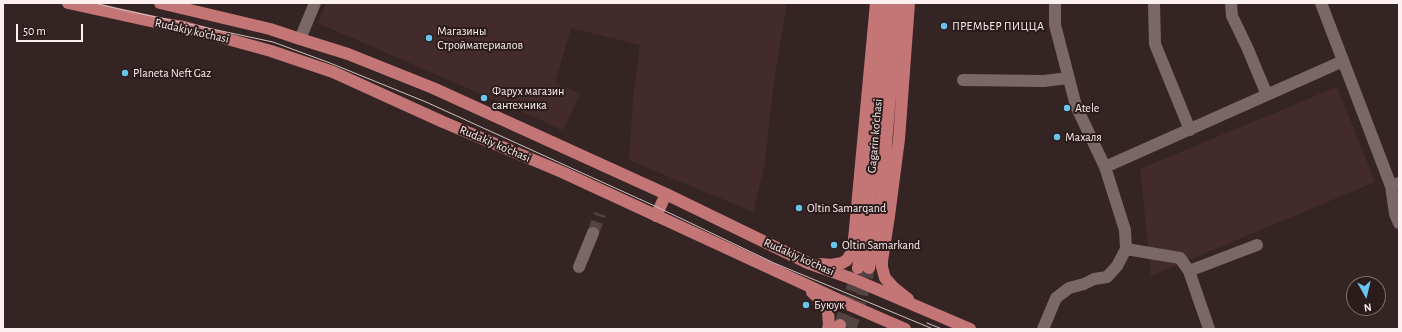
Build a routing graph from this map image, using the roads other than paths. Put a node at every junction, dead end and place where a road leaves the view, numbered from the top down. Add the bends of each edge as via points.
1 (68, 3) edge
2 (160, 3) edge
3 (315, 3) edge
4 (876, 3) edge
5 (888, 3) edge
6 (898, 3) edge
7 (909, 3) edge
8 (1055, 3) edge
9 (1154, 3) edge
10 (1231, 3) edge
11 (1321, 3) edge
12 (300, 38) junction
13 (1343, 61) junction
14 (1068, 78) junction
15 (963, 80) dead end
16 (1267, 94) junction
17 (1190, 130) junction
18 (1105, 167) junction
19 (1395, 184) edge
20 (666, 194) junction
21 (656, 216) junction
22 (1399, 223) edge
23 (593, 233) tunnel mouth
24 (1257, 245) dead end
25 (1126, 249) junction
26 (808, 263) junction
27 (579, 267) dead end
28 (1189, 271) junction
29 (797, 281) junction
30 (921, 309) junction
31 (828, 329) edge
32 (905, 329) edge
33 (970, 329) edge
34 (1043, 329) edge
35 (1208, 329) edge

1 - 21 main road, Rudakiy ko'chasi via 184,27 271,51 333,72
2 - 12 main road, Rudakiy ko'chasi
3 - 12 street
4 - 26 main road via 852,250 847,260 838,265
5 - 6 main road, Gagarin ko'chasi via 863,268 876,235 881,202
7 - 30 main road via 899,139 882,267 885,278
8 - 14 street via 1055,25
9 - 17 street via 1155,44
10 - 16 street via 1232,16
11 - 13 street
12 - 20 main road, Rudakiy ko'chasi via 433,88
13 - 16 street
13 - 19 street
14 - 15 street via 1044,82
14 - 18 street via 1076,106
16 - 17 street
17 - 18 street
18 - 25 street via 1125,230
19 - 22 street via 1395,214
20 - 21 main road
20 - 26 main road, Rudakiy ko'chasi
21 - 29 main road, Rudakiy ko'chasi
23 - 27 street
24 - 28 street
25 - 28 street via 1180,258
25 - 34 street via 1117,266 1107,277 1069,288 1056,298
26 - 30 main road, Rudakiy ko'chasi
28 - 35 street
29 - 31 main road via 824,303 828,312
29 - 32 main road, Rudakiy ko'chasi
30 - 33 main road, Rudakiy ko'chasi

